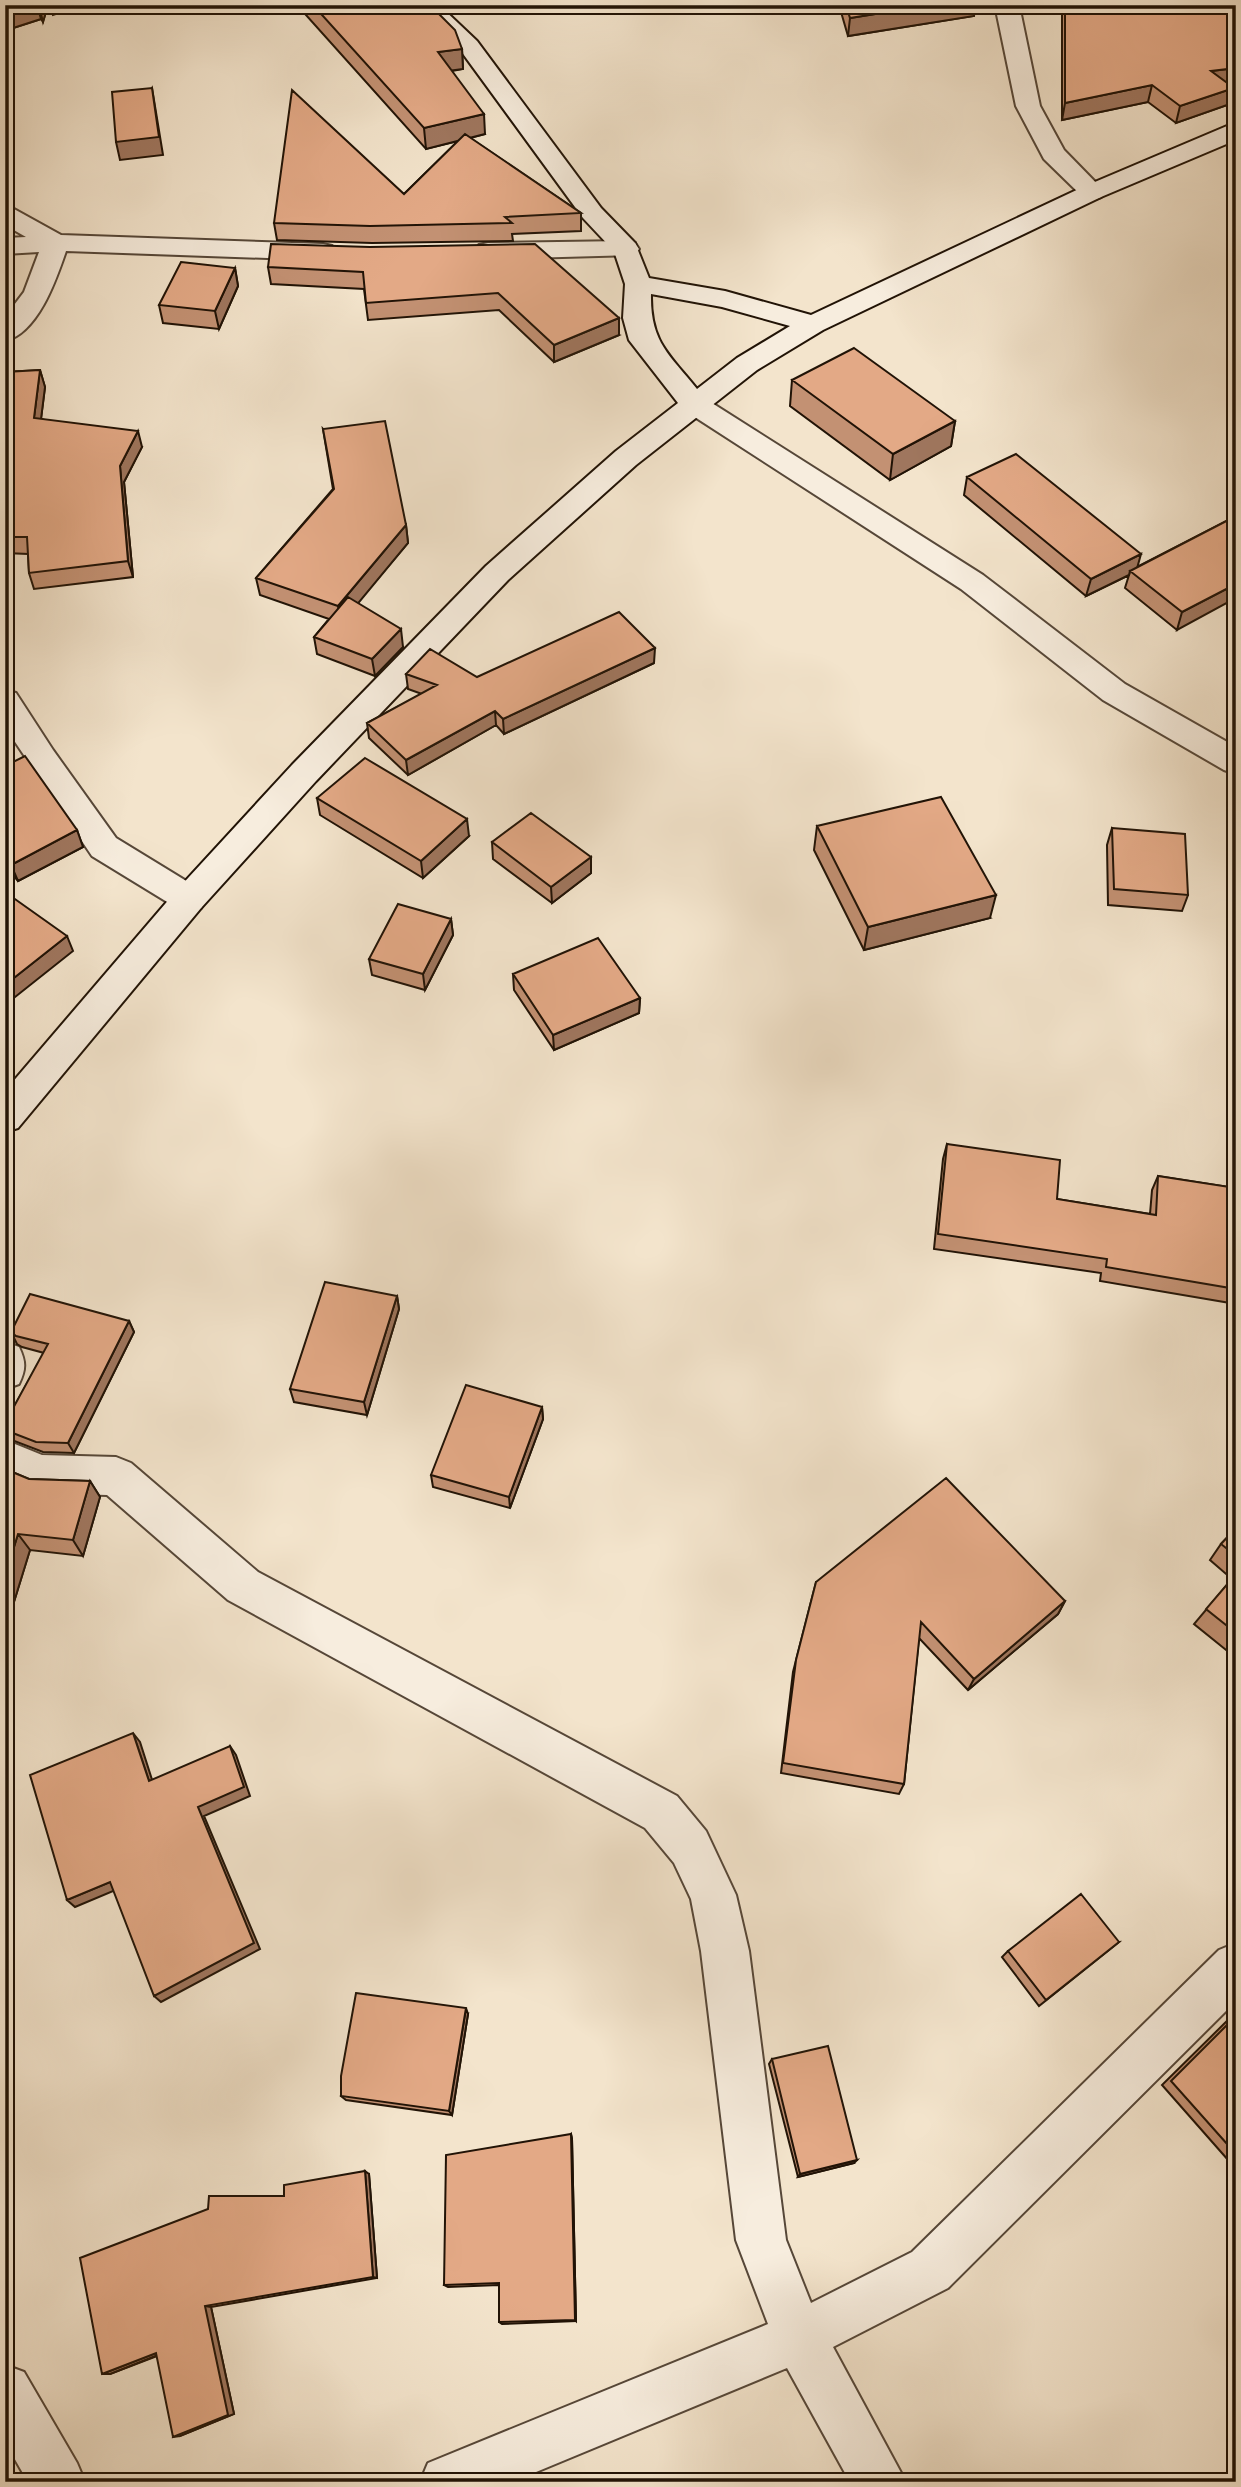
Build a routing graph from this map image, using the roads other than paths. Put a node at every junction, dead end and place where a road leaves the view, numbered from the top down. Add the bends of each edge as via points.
1 (425, 5) edge
2 (1007, 5) edge
3 (1236, 131) edge
4 (1091, 192) junction
5 (5, 214) edge
6 (55, 243) junction
7 (5, 246) edge
8 (626, 248) junction
9 (466, 252) edge
10 (344, 253) edge
11 (638, 284) junction
12 (813, 324) junction
13 (5, 333) edge
14 (694, 404) junction
15 (5, 701) edge
16 (1236, 762) edge
17 (189, 899) junction
18 (5, 1117) edge
19 (5, 1360) edge
20 (5, 1371) edge
21 (5, 1459) edge
22 (1235, 1969) edge
23 (799, 2337) junction
24 (5, 2391) edge
25 (58, 2482) edge
26 (447, 2482) edge
27 (879, 2482) edge

1 - 8 street via 469,46 592,213
2 - 4 street via 1028,106 1053,154
3 - 4 street
4 - 12 street
5 - 6 street
6 - 7 street
6 - 10 street
6 - 13 street via 38,295
8 - 9 street
8 - 11 street
11 - 12 street via 725,299
11 - 14 street via 637,318 643,340
12 - 14 street via 747,364
14 - 16 street via 972,582 1114,692
14 - 17 street via 497,573
15 - 17 street via 104,847
17 - 18 street
19 - 20 street
21 - 23 street via 40,1474 116,1476 243,1586 661,1812 690,1847 713,1895 725,1951 761,2240
22 - 23 street via 930,2270
23 - 26 street
23 - 27 street
24 - 25 street

